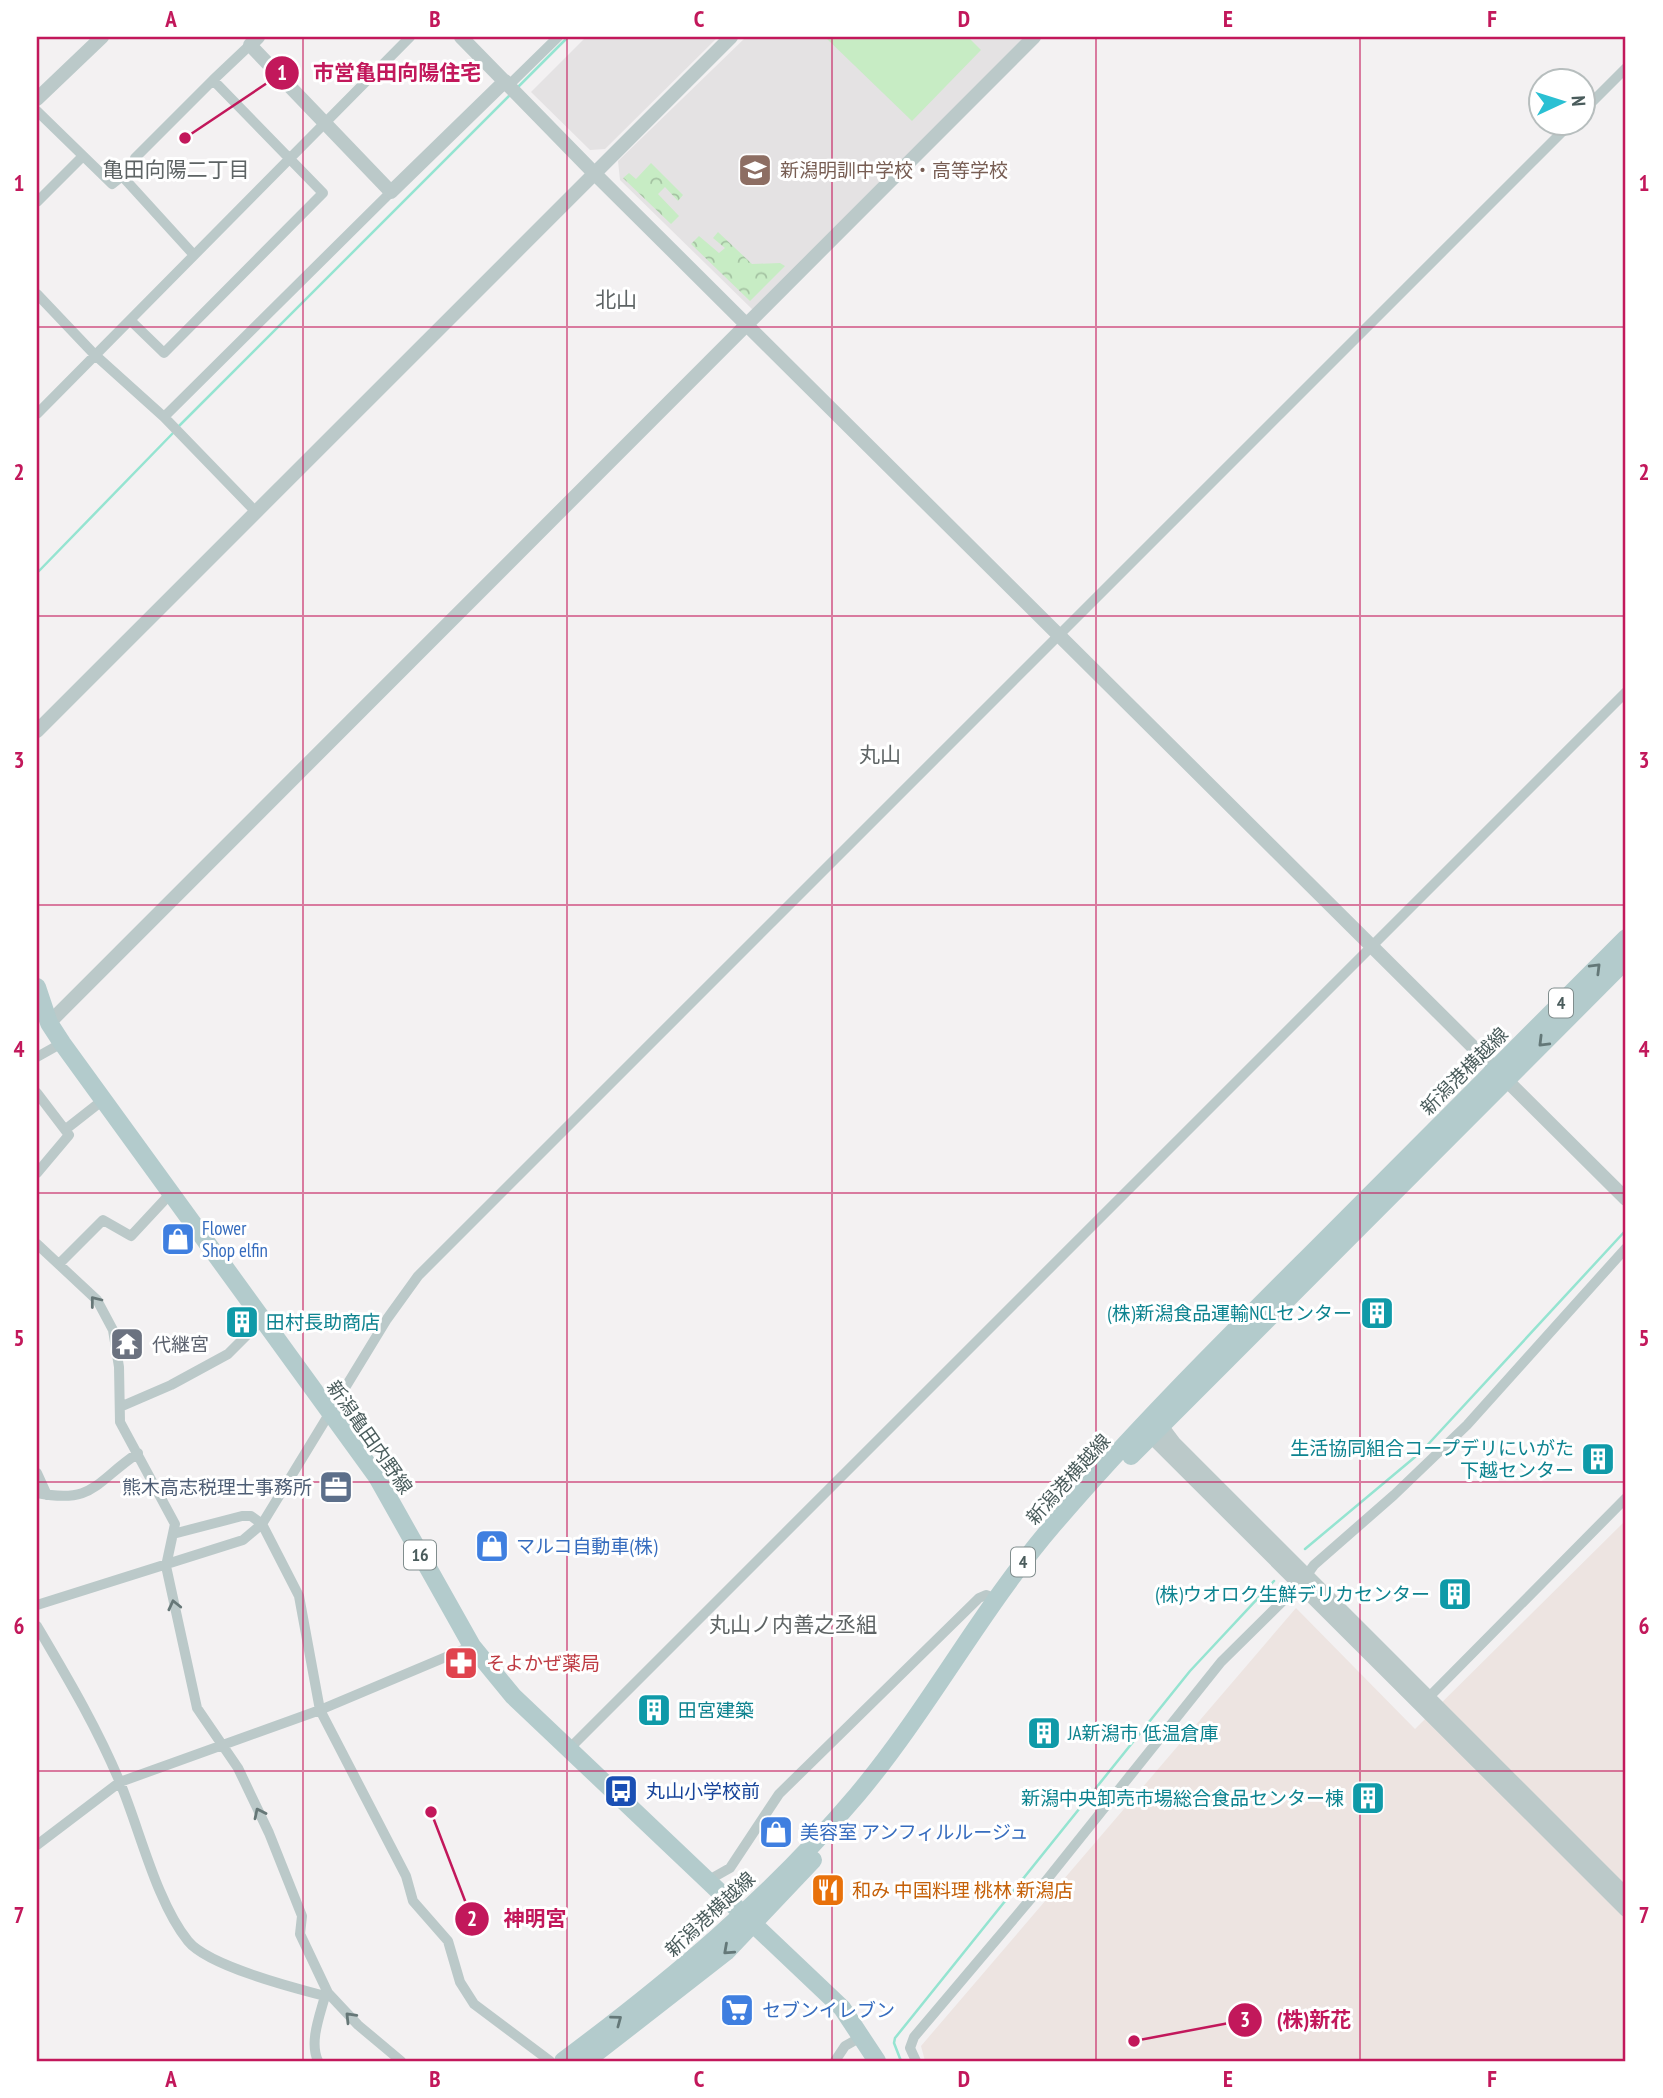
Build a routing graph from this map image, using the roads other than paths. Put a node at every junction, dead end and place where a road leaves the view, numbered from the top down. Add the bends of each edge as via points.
1 (102, 37) edge
2 (410, 37) edge
3 (461, 37) edge
4 (558, 37) edge
5 (731, 37) edge
6 (1034, 37) edge
7 (254, 41) edge
8 (1626, 68) edge
9 (213, 80) junction
10 (507, 83) junction
11 (37, 99) edge
12 (1596, 99) edge
13 (37, 111) edge
14 (326, 123) junction
15 (1558, 136) edge
16 (83, 156) junction
17 (135, 158) dead end
18 (290, 158) junction
19 (595, 174) junction
20 (391, 192) junction
21 (37, 202) edge
22 (194, 255) junction
23 (37, 294) edge
24 (130, 320) junction
25 (747, 324) junction
26 (94, 355) junction
27 (38, 410) edge
28 (164, 417) junction
29 (256, 512) junction
30 (1062, 635) junction
31 (1626, 692) edge
32 (37, 731) edge
33 (1626, 938) edge
34 (1373, 946) junction
35 (1626, 960) edge
36 (37, 988) edge
37 (49, 1023) junction
38 (62, 1044) junction
39 (37, 1057) edge
40 (1501, 1074) junction
41 (37, 1093) edge
42 (103, 1100) junction
43 (66, 1129) junction
44 (37, 1173) edge
45 (171, 1193) junction
46 (1626, 1199) edge
47 (37, 1244) edge
48 (1626, 1248) edge
49 (59, 1264) junction
50 (262, 1320) junction
51 (120, 1406) junction
52 (330, 1414) junction
53 (1152, 1426) junction
54 (138, 1453) junction
55 (37, 1473) edge
56 (42, 1494) edge
57 (1626, 1498) edge
58 (262, 1524) junction
59 (173, 1534) junction
60 (166, 1566) junction
61 (1304, 1579) junction
62 (994, 1598) junction
63 (37, 1605) edge
64 (37, 1626) edge
65 (472, 1646) junction
66 (1429, 1697) junction
67 (320, 1710) junction
68 (223, 1746) junction
69 (568, 1750) junction
70 (120, 1782) junction
71 (37, 1844) edge
72 (707, 1881) junction
73 (1626, 1895) edge
74 (1626, 1910) edge
75 (750, 1919) junction
76 (326, 1994) junction
77 (861, 2037) junction
78 (318, 2061) edge
79 (401, 2061) edge
80 (550, 2061) edge
81 (563, 2061) edge
82 (586, 2061) edge
83 (835, 2061) edge
84 (877, 2061) edge
85 (916, 2061) edge

1 - 11 street
2 - 14 street
3 - 10 street
4 - 10 street
5 - 19 street
6 - 25 street
7 - 9 street
7 - 14 street
8 - 12 street
9 - 17 street
9 - 18 street
10 - 19 street
10 - 20 street
13 - 16 street
14 - 18 street
14 - 20 street
15 - 30 street
16 - 21 street
16 - 22 street via 112,184 122,176
18 - 22 street
18 - 24 street via 323,193 164,353
19 - 25 street
19 - 29 street
20 - 28 street
22 - 24 street
23 - 26 street
24 - 26 street
25 - 30 street
25 - 37 street
26 - 27 street
26 - 28 street
28 - 29 street
29 - 32 street
30 - 34 street
30 - 52 street via 418,1276
31 - 34 street
40 -> 33 main road, 新潟港横越線 / 4
34 - 40 street
34 - 69 street
35 -> 40 main road, 新潟港横越線 / 4
36 - 37 main road, 新潟亀田内野線 / 16
37 - 38 main road, 新潟亀田内野線 / 16
38 - 39 street
38 - 42 main road, 新潟亀田内野線 / 16
40 - 46 street
40 - 53 main road, 新潟港横越線 / 4
41 - 43 street
42 - 43 street
42 - 45 main road, 新潟亀田内野線 / 16
43 - 44 street via 69,1135
45 - 49 street via 131,1236 103,1220
45 - 50 main road, 新潟亀田内野線 / 16
47 - 49 street
48 - 61 street via 1467,1425
51 -> 49 street via 113,1330 97,1300
50 - 51 street via 228,1354 172,1385
50 - 52 main road, 新潟亀田内野線 / 16
51 - 54 street via 120,1422
52 - 58 street
52 - 65 main road, 新潟亀田内野線 / 16 via 377,1477
53 - 61 street
53 - 62 main road, 新潟港横越線 / 4 via 1054,1524
53 - 75 main road, 新潟港横越線 / 4 via 1005,1603 914,1739 864,1803
54 - 56 street via 84,1496 60,1499
54 - 59 street via 175,1524
55 - 56 street
57 - 66 street
58 - 59 street via 242,1516
58 - 60 street via 243,1540
58 - 67 street via 299,1595
59 - 60 street
60 - 63 street
68 -> 60 street via 197,1708
61 - 66 street
61 - 74 street
61 - 85 street via 1221,1662 914,2038 910,2048
62 - 72 street via 979,1598 779,1794 730,1868
62 - 75 main road, 新潟港横越線 / 4 via 857,1794
64 - 70 street via 81,1699
65 - 67 street
65 - 69 main road, 新潟亀田内野線 / 16 via 513,1696
66 - 73 street
67 - 68 street
67 - 80 street via 406,1876 413,1901 449,1941 460,1982 474,2004
68 - 70 street
76 -> 68 street via 300,1934 302,1916 269,1833
69 - 72 main road, 新潟亀田内野線 / 16
70 - 71 street
70 - 76 street via 145,1852 188,1942 261,1980
72 - 75 main road, 新潟亀田内野線 / 16
75 - 77 main road, 新潟亀田内野線 / 16 via 842,2008
81 -> 75 main road, 新潟港横越線 / 4
75 -> 82 main road, 新潟港横越線 / 4 via 726,1952
76 - 78 street via 316,2033
79 -> 76 street
77 - 83 street via 845,2046
77 - 84 main road, 新潟亀田内野線 / 16

